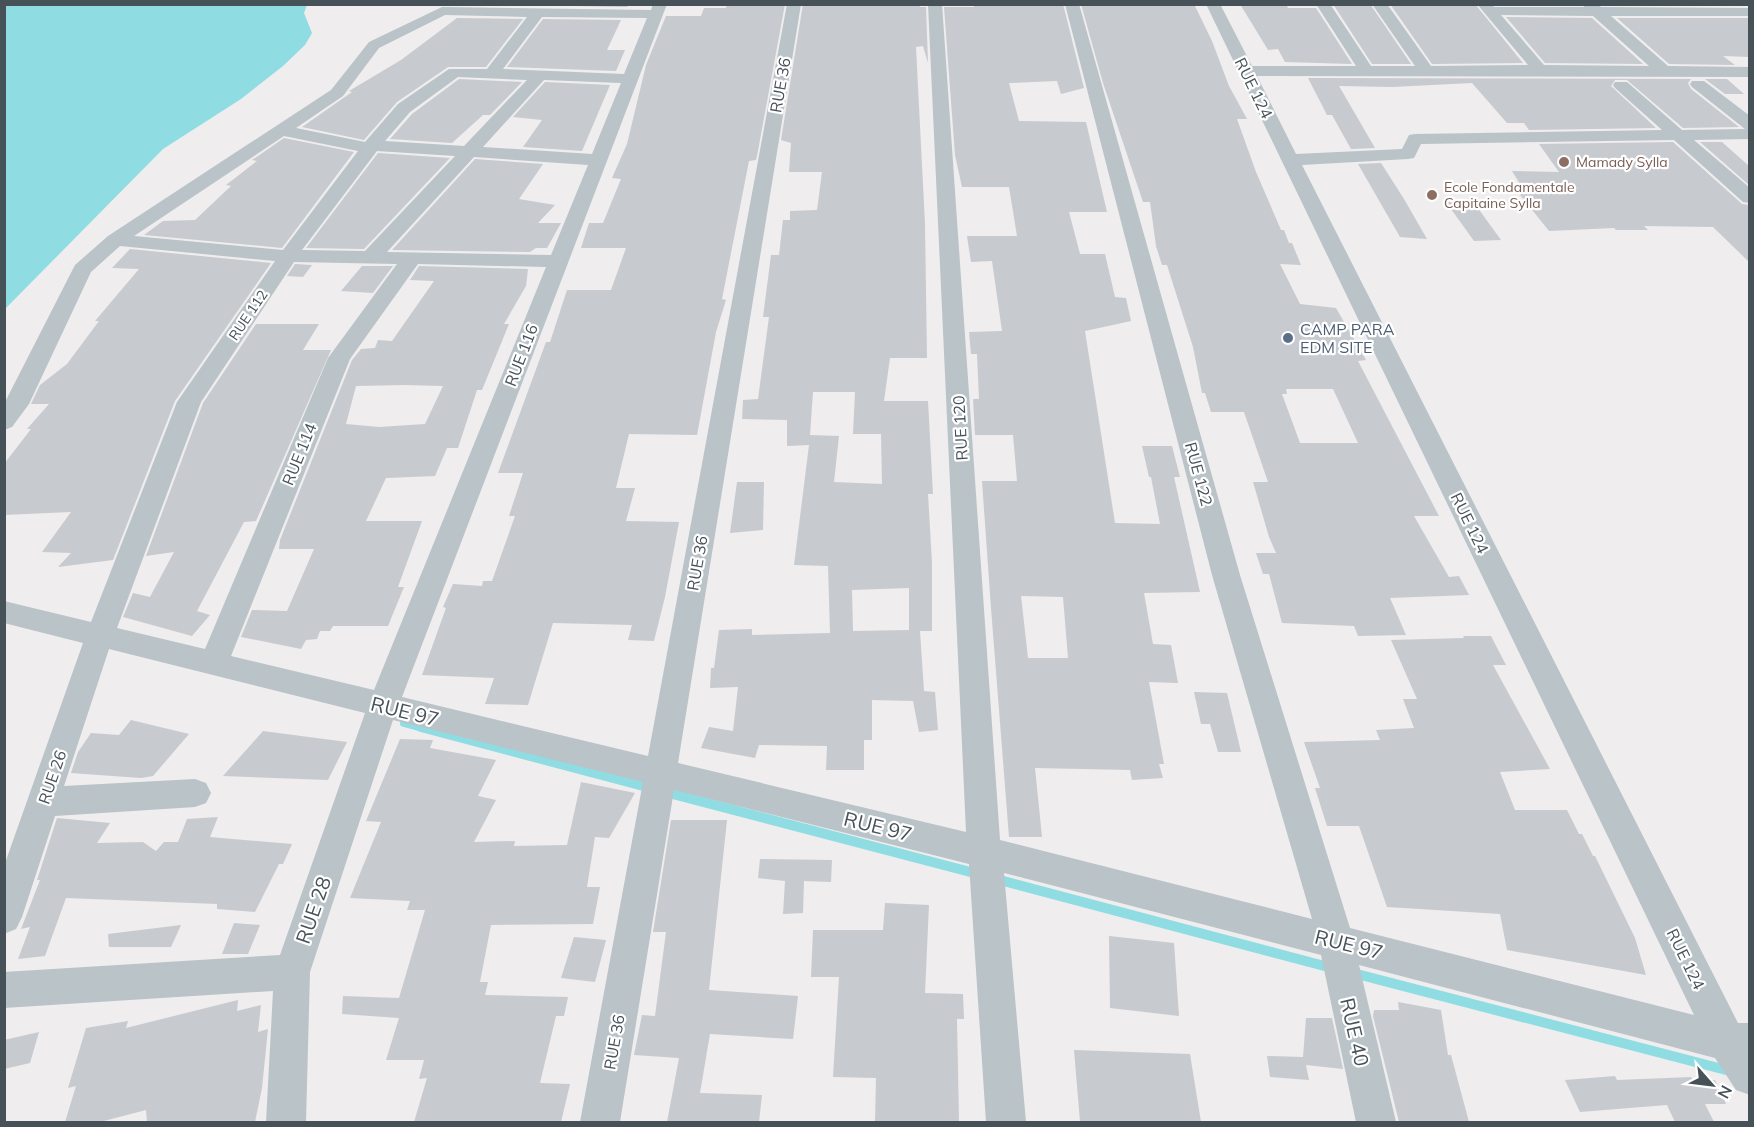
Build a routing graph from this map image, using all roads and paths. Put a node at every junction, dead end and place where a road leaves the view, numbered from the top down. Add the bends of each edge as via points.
1 (794, 4) edge
2 (935, 4) edge
3 (1072, 4) edge
4 (1213, 4) edge
5 (1323, 4) edge
6 (1379, 4) edge
7 (444, 8) edge
8 (1487, 8) edge
9 (1593, 8) edge
10 (658, 9) edge
11 (538, 12) junction
12 (1749, 12) edge
13 (1540, 70) junction
14 (1246, 71) junction
15 (1367, 71) junction
16 (1427, 71) junction
17 (1665, 72) junction
18 (1749, 72) edge
19 (490, 74) junction
20 (539, 76) junction
21 (630, 79) junction
22 (1749, 83) edge
23 (1698, 84) junction
24 (1749, 125) edge
25 (281, 130) junction
26 (1749, 134) edge
27 (1678, 135) junction
28 (371, 147) junction
29 (468, 152) junction
30 (598, 160) junction
31 (1290, 160) junction
32 (1747, 194) edge
33 (115, 240) junction
34 (288, 256) junction
35 (370, 257) junction
36 (412, 258) junction
37 (559, 261) junction
38 (4, 422) edge
39 (4, 612) edge
40 (99, 637) junction
41 (213, 665) junction
42 (383, 706) junction
43 (660, 772) junction
44 (195, 793) dead end
45 (43, 802) junction
46 (984, 852) junction
47 (4, 917) edge
48 (1336, 941) junction
49 (292, 972) junction
50 (4, 990) edge
51 (1738, 1042) edge
52 (1749, 1076) edge
53 (286, 1122) edge
54 (600, 1122) edge
55 (1006, 1122) edge
56 (1376, 1122) edge

1 - 43 street, RUE 36
2 - 46 street, RUE 120
3 - 48 street, RUE 122 via 1226,575
4 - 14 street, RUE 124
5 - 15 street
6 - 16 street
7 - 11 street
7 - 25 street via 375,45 337,93
8 - 9 street
8 - 13 street
9 - 12 street
9 - 17 street
10 - 11 street
10 - 21 street, RUE 116
11 - 19 street
13 - 16 street
13 - 17 street
14 - 15 street
14 - 31 street, RUE 124
15 - 16 street
17 - 18 street
19 - 20 street, RUE 112
19 - 28 street, RUE 112 via 455,72 404,108
20 - 21 street, RUE 112
20 - 29 street
21 - 30 street, RUE 116
22 - 23 street
23 - 24 street
23 - 27 street via 1621,85
25 - 28 street
25 - 33 street
26 - 27 street
27 - 31 street via 1415,139 1408,154
27 - 32 street
28 - 29 street
28 - 34 street, RUE 112
29 - 30 street
29 - 35 street
30 - 37 street, RUE 116
31 - 51 street, RUE 124
33 - 34 street
33 - 38 street via 82,269 17,404
34 - 35 street
34 - 40 street, RUE 112 via 189,402
35 - 36 street
36 - 37 street
36 - 41 street, RUE 114 via 339,358
37 - 42 street, RUE 116
39 - 40 street, RUE 97
40 - 41 street, RUE 97
40 - 45 street, RUE 26
41 - 42 street, RUE 97
42 - 43 street, RUE 97
42 - 49 street, RUE 28
43 - 46 street, RUE 97
43 - 54 street, RUE 36
44 - 45 street
45 - 47 street, RUE 26
46 - 48 street, RUE 97
46 - 55 street, RUE 120
48 - 51 street, RUE 97
48 - 56 street, RUE 40
49 - 50 street
49 - 53 street, RUE 28
51 - 52 street, RUE 124

